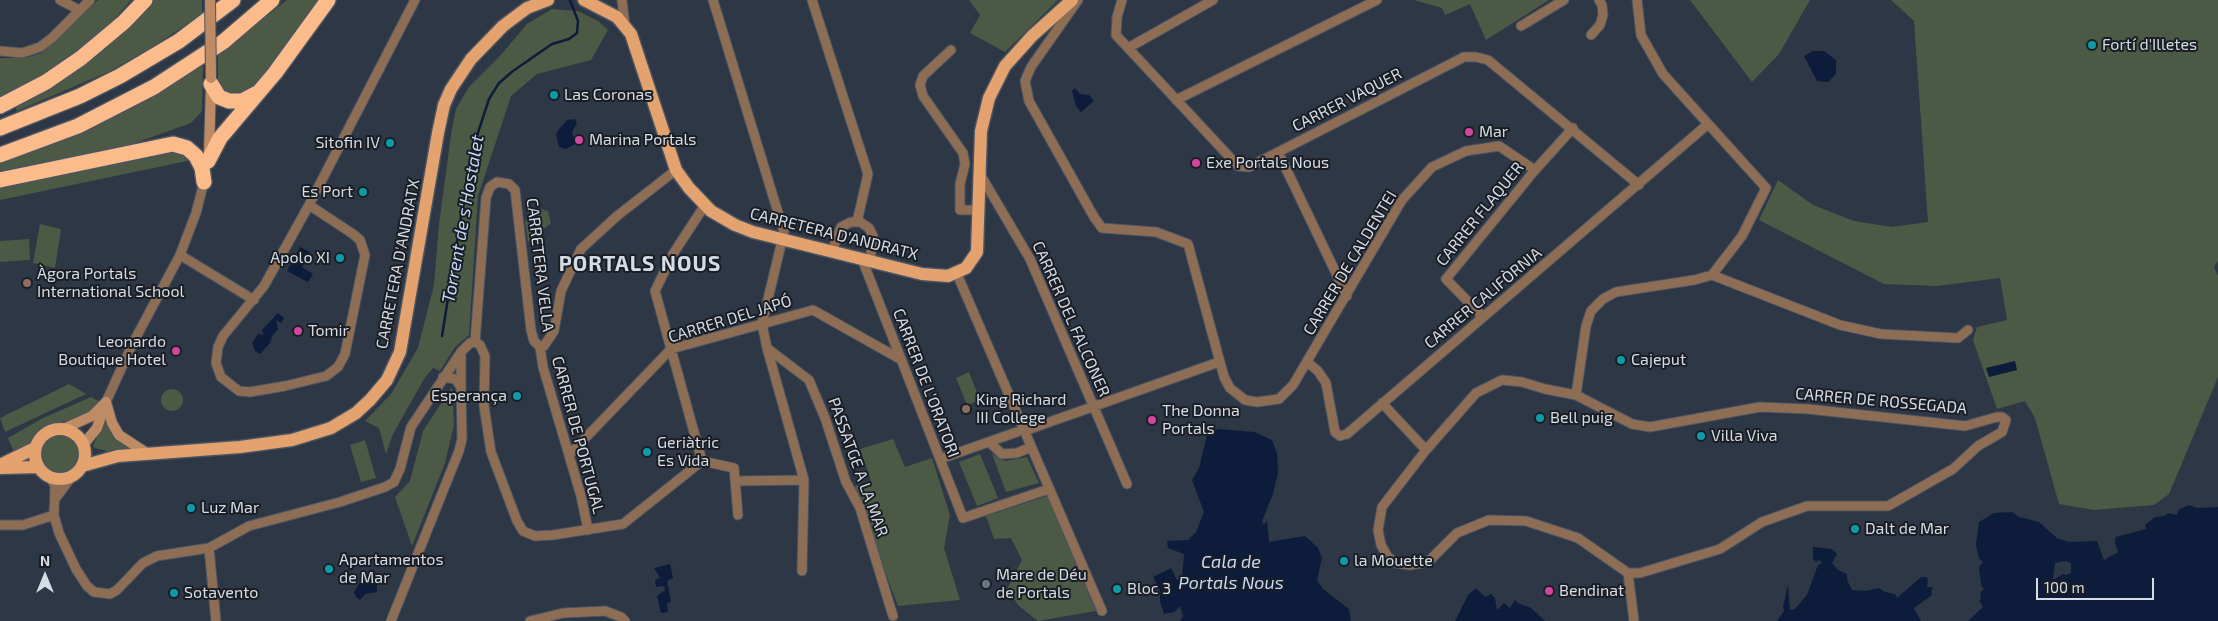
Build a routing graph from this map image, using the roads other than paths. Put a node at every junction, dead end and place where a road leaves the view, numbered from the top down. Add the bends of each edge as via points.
1 (60, 0) edge
2 (90, 0) edge
3 (146, 0) edge
4 (210, 0) edge
5 (233, 0) edge
6 (272, 0) edge
7 (328, 0) edge
8 (415, 0) edge
9 (548, 0) edge
10 (584, 0) edge
11 (622, 0) edge
12 (713, 0) edge
13 (812, 0) edge
14 (1072, 0) edge
15 (1078, 0) edge
16 (1122, 0) edge
17 (1213, 0) edge
18 (1378, 0) edge
19 (1564, 0) edge
20 (1599, 0) edge
21 (1637, 0) edge
22 (78, 10) junction
23 (625, 25) junction
24 (1521, 26) dead end
25 (1591, 35) dead end
26 (1128, 48) junction
27 (951, 50) dead end
28 (0, 51) edge
29 (211, 81) junction
30 (261, 90) junction
31 (1176, 100) junction
32 (0, 106) edge
33 (1708, 124) junction
34 (0, 128) edge
35 (1573, 128) junction
36 (1278, 152) junction
37 (0, 155) edge
38 (208, 161) junction
39 (676, 170) junction
40 (1535, 170) junction
41 (979, 171) junction
42 (0, 180) edge
43 (204, 182) junction
44 (1639, 185) junction
45 (309, 205) junction
46 (705, 205) junction
47 (979, 210) junction
48 (857, 222) junction
49 (783, 240) junction
50 (832, 251) junction
51 (180, 255) junction
52 (866, 260) junction
53 (957, 274) junction
54 (1712, 275) junction
55 (1347, 296) junction
56 (254, 300) junction
57 (1483, 317) junction
58 (762, 324) junction
59 (1968, 330) dead end
60 (475, 342) junction
61 (540, 348) junction
62 (767, 348) junction
63 (671, 349) junction
64 (461, 352) junction
65 (900, 359) junction
66 (1219, 362) junction
67 (1307, 362) junction
68 (443, 377) junction
69 (461, 387) junction
70 (1576, 395) junction
71 (106, 402) junction
72 (1382, 403) junction
73 (1094, 406) junction
74 (63, 429) junction
75 (1027, 430) dead end
76 (1017, 432) dead end
77 (989, 442) junction
78 (84, 446) junction
79 (1031, 447) junction
80 (35, 448) junction
81 (1426, 450) junction
82 (148, 454) junction
83 (118, 456) junction
84 (569, 456) junction
85 (940, 459) junction
86 (702, 461) junction
87 (0, 466) edge
88 (82, 466) junction
89 (38, 467) junction
90 (73, 475) junction
91 (50, 477) junction
92 (804, 480) junction
93 (735, 481) junction
94 (1127, 484) dead end
95 (1049, 489) junction
96 (55, 499) junction
97 (54, 515) junction
98 (738, 515) dead end
99 (0, 525) edge
100 (588, 530) junction
101 (209, 548) junction
102 (802, 571) dead end
103 (1628, 573) junction
104 (1102, 611) dead end
105 (893, 616) dead end
106 (216, 621) edge
107 (391, 621) edge
108 (530, 621) edge
109 (625, 621) edge
110 (1634, 621) edge

1 - 22 street
2 - 22 street
3 - 32 highway via 81,58 46,82
4 - 29 street, bridge
5 - 34 highway via 179,41 127,72 73,99
6 - 37 highway via 222,42 154,87 78,126
7 - 30 highway
8 - 45 street
9 - 82 main road, CARRETERA D'ANDRATX via 527,8 503,26 472,59 444,105 401,345 395,364 376,394 348,418 309,436 258,446
10 - 23 main road, CARRETERA D'ANDRATX via 606,10
11 - 23 street
12 - 49 street via 784,232
13 - 48 street via 868,174
14 - 41 main road via 1026,43 999,76 983,115
15 - 66 street via 1024,81 1029,101 1102,228 1156,232 1188,244
16 - 26 street, CARRER VAQUER via 1116,35
17 - 26 street
18 - 31 street
19 - 24 street
20 - 25 street via 1603,15 1600,25
21 - 33 street via 1641,35 1662,74
22 - 28 street via 40,47 22,52
23 - 39 main road, CARRETERA D'ANDRATX via 635,40
26 - 31 street, CARRER VAQUER
27 - 47 street via 923,76 920,85 923,96 963,153 965,164 960,184 960,210
29 - 30 highway via 216,94 229,101 242,101
29 - 38 street
30 - 38 highway via 220,138
31 - 36 street, CARRER VAQUER via 1238,166 1249,167
33 - 44 street, CARRER CALIFÒRNIA
33 - 54 street via 1766,188 1742,236
35 - 36 street, CARRER VAQUER via 1488,60 1464,57
35 - 40 street, CARRER FLAQUER
35 - 44 street, CARRER VAQUER
36 - 55 street
38 - 43 street
39 - 46 main road, CARRETERA D'ANDRATX
39 - 61 street via 581,249 561,291 554,331
40 - 55 street, CARRER DE CALDENTEI via 1499,146 1466,151 1432,167 1402,200
40 - 57 street, CARRER FLAQUER via 1446,279
41 - 47 main road
41 - 73 street, CARRER DEL FALCONER via 1030,259
42 - 43 highway via 173,144 187,148 196,156
43 - 51 street
44 - 57 street, CARRER CALIFÒRNIA
45 - 56 street
45 - 56 street via 360,240 365,255 345,354 338,367 326,376 250,392 239,391 228,384 221,377 216,363 218,347 223,336
46 - 49 main road, CARRETERA D'ANDRATX via 735,225
46 - 63 street via 673,254 655,291
47 - 53 main road via 976,252 970,264
48 - 50 street via 841,227
48 - 52 street via 869,228 874,236
49 - 50 main road, CARRETERA D'ANDRATX
49 - 58 street
50 - 52 main road, CARRETERA D'ANDRATX
51 - 56 street
51 - 71 street
52 - 53 main road, CARRETERA D'ANDRATX via 931,275
52 - 65 street, CARRER DE L'ORATORI
53 - 79 street
54 - 59 street via 1840,325 1882,334 1958,338
54 - 70 street via 1616,292 1602,299 1591,311 1586,326
55 - 67 street, CARRER DE CALDENTEI
57 - 72 street, CARRER CALIFÒRNIA
58 - 62 street
58 - 63 street, CARRER DEL JAPÓ
58 - 65 street, CARRER DEL JAPÓ via 813,310
60 - 61 street, CARRETERA VELLA via 486,198 490,187 497,182 509,184 515,190 531,330
60 - 64 street
60 - 100 street via 485,356 484,406 491,452 517,521 523,530 535,536
61 - 84 street, CARRER DE PORTUGAL
62 - 92 street
62 - 105 street, PASSATGE A LA MAR via 808,380 846,482 860,508
63 - 84 street, CARRER DEL JAPÓ
63 - 86 street
64 - 68 street
64 - 69 street
65 - 85 street, CARRER DE L'ORATORI
66 - 67 street, CARRER DE CALDENTEI via 1230,388 1245,400 1264,402 1283,396
66 - 73 street
67 - 72 street, CARRER CALIFÒRNIA via 1326,383 1335,432 1340,436 1347,434
68 - 69 street via 455,379
68 - 101 street via 411,427 394,482 349,499 249,526
69 - 107 street via 462,439 459,451
70 - 81 street via 1502,380 1476,393
70 - 103 street, CARRER DE ROSSEGADA via 1632,424 1650,427 1760,407 1965,426 1997,417 2006,420 2002,432 1978,446 1953,469 1888,506 1807,506 1762,522 1720,549 1640,573
71 - 74 street via 92,416
71 - 78 street via 98,428
71 - 82 street via 119,435
72 - 81 street
73 - 75 street
73 - 94 street, CARRER DEL FALCONER
74 - 78 main road via 77,435
74 - 80 main road via 49,431
76 - 77 street
77 - 79 street via 1002,454 1017,453
77 - 85 street
78 - 83 main road, CARRETERA D'ANDRATX
78 - 88 main road
79 - 95 street
80 - 87 main road
80 - 89 main road
81 - 103 street via 1382,507 1378,530 1381,545 1396,563 1428,562 1457,532 1489,520 1507,520 1526,521 1578,538
82 - 83 main road, CARRETERA D'ANDRATX
83 - 88 main road, CARRETERA D'ANDRATX
84 - 100 street, CARRER DE PORTUGAL
85 - 95 street, CARRER DE L'ORATORI via 962,518
86 - 93 street via 734,468
86 - 100 street via 623,524
87 - 89 main road
88 - 90 main road
89 - 91 main road
90 - 91 main road via 57,479
90 - 96 street
91 - 96 street via 55,486
92 - 93 street
92 - 102 street
93 - 98 street
95 - 104 street
96 - 97 street
97 - 99 street via 23,525
97 - 101 street via 76,569 94,592 110,594 117,590 143,563 157,556
101 - 106 street
103 - 110 street
108 - 109 street via 563,613 605,611

